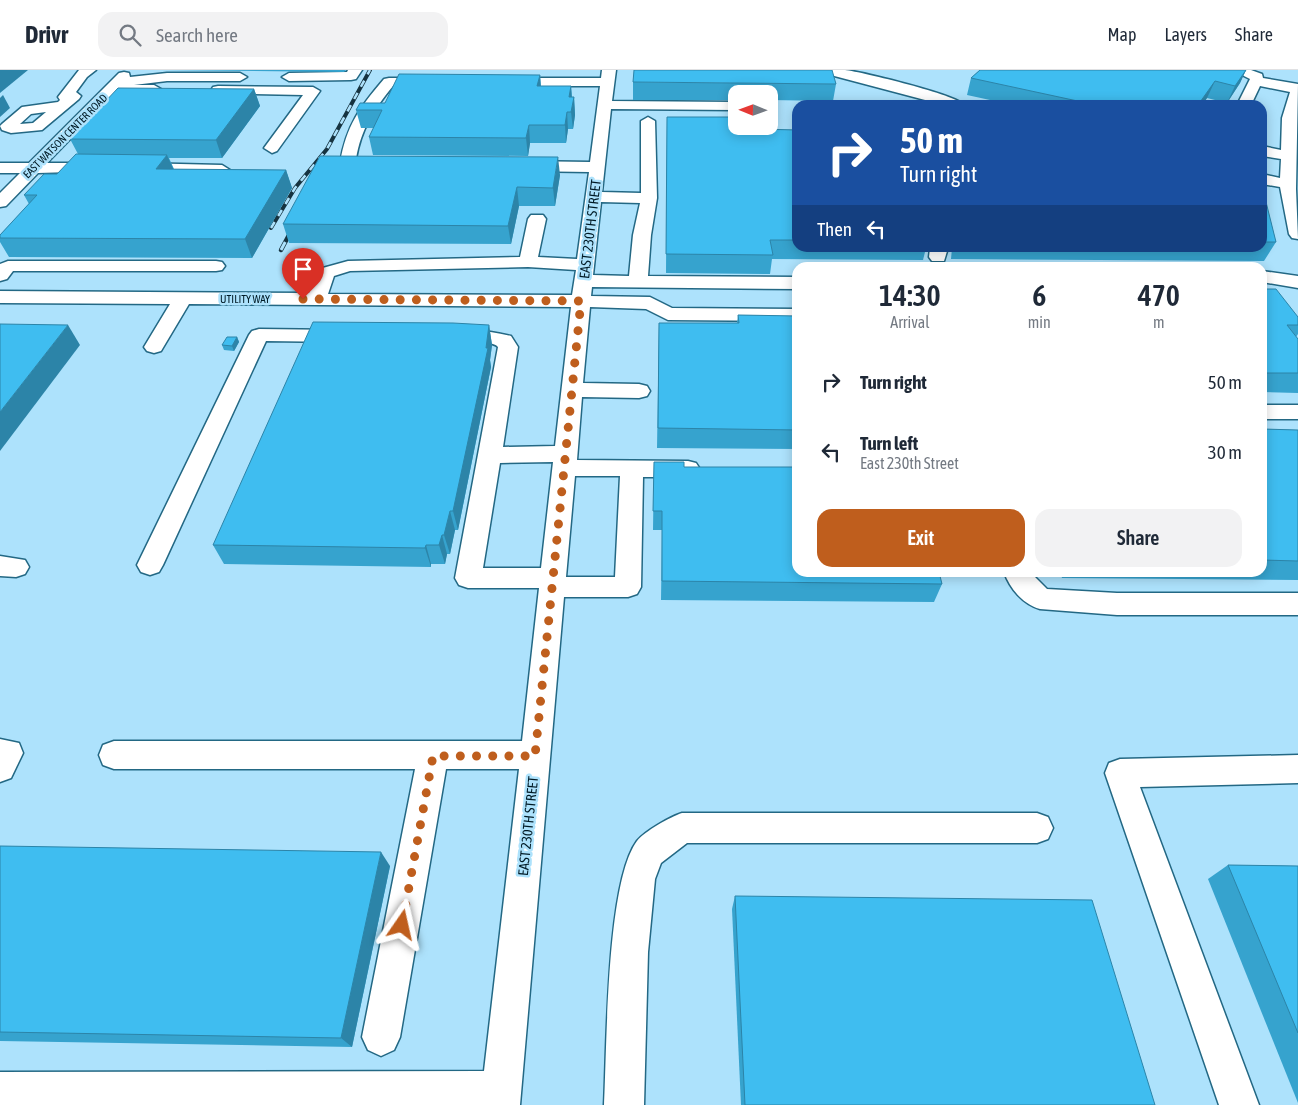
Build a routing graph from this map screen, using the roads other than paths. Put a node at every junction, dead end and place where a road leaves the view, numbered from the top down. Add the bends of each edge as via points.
1 (89, 70) edge
2 (131, 70) edge
3 (355, 70) edge
4 (512, 70) edge
5 (564, 70) edge
6 (828, 70) edge
7 (872, 70) edge
8 (1238, 70) edge
9 (860, 78) junction
10 (1256, 81) junction
11 (447, 82) edge
12 (485, 82) edge
13 (112, 89) junction
14 (1298, 89) edge
15 (612, 98) edge
16 (67, 100) junction
17 (944, 100) edge
18 (1246, 100) edge
19 (18, 101) dead end
20 (728, 105) edge
21 (648, 121) junction
22 (664, 121) dead end
23 (32, 144) dead end
24 (58, 144) junction
25 (272, 148) dead end
26 (1267, 155) edge
27 (388, 164) edge
28 (508, 165) edge
29 (597, 167) junction
30 (0, 168) edge
31 (33, 168) junction
32 (74, 168) junction
33 (1267, 169) edge
34 (235, 170) edge
35 (1291, 171) edge
36 (1267, 178) edge
37 (61, 181) edge
38 (594, 197) junction
39 (649, 198) junction
40 (0, 202) edge
41 (537, 219) dead end
42 (1298, 234) edge
43 (528, 262) junction
44 (216, 266) dead end
45 (0, 275) edge
46 (1267, 277) edge
47 (583, 282) junction
48 (638, 282) junction
49 (1298, 282) edge
50 (792, 284) edge
51 (0, 297) edge
52 (182, 298) junction
53 (276, 299) junction
54 (316, 299) junction
55 (485, 301) junction
56 (792, 315) edge
57 (259, 335) junction
58 (358, 336) edge
59 (438, 337) edge
60 (478, 337) junction
61 (154, 347) dead end
62 (572, 390) junction
63 (639, 391) dead end
64 (1267, 412) edge
65 (1298, 412) edge
66 (490, 455) junction
67 (565, 461) junction
68 (632, 468) junction
69 (713, 469) edge
70 (150, 565) dead end
71 (1018, 577) edge
72 (553, 583) junction
73 (1298, 604) edge
74 (0, 753) edge
75 (114, 755) dead end
76 (433, 756) junction
77 (535, 756) junction
78 (0, 768) edge
79 (1298, 769) edge
80 (1037, 828) dead end
81 (381, 1037) dead end
82 (0, 1091) edge
83 (501, 1097) edge
84 (239, 1098) edge
85 (362, 1098) edge
86 (624, 1105) edge
87 (1239, 1105) edge

1 - 16 street via 82,74
2 - 13 street, EAST WATSON CENTER ROAD
3 - 13 street via 351,76 167,78
4 - 5 street
5 - 15 street
6 - 9 street
7 - 9 street
8 - 10 street via 1258,77
9 - 17 street
10 - 14 street
10 - 18 street
11 - 27 street via 389,82 363,113 351,138 348,163
12 - 15 street
13 - 16 street
13 - 24 street, EAST WATSON CENTER ROAD
13 - 25 street via 313,91
14 - 35 street via 1289,118
15 - 20 street
15 - 21 street
15 - 29 street, EAST 230TH STREET
16 - 19 street
21 - 22 street
21 - 39 street
23 - 24 street
24 - 31 street, EAST WATSON CENTER ROAD
26 - 35 street
28 - 29 street
29 - 38 street, EAST 230TH STREET
30 - 31 street
31 - 32 street
31 - 40 street, EAST WATSON CENTER ROAD
32 - 34 street
32 - 37 street
33 - 35 street
35 - 36 street
35 - 42 street
38 - 39 street
38 - 47 street, EAST 230TH STREET
39 - 48 street
41 - 43 street
43 - 47 street
43 - 54 street via 348,266 326,273
44 - 45 street via 8,266
46 - 49 street
47 - 48 street
47 - 55 street, UTILITY WAY
47 - 56 street via 650,303 668,314
47 - 62 street, EAST 230TH STREET
48 - 50 street
51 - 52 street, UTILITY WAY
52 - 53 street, UTILITY WAY
52 - 61 street
53 - 54 street, UTILITY WAY
53 - 57 street
54 - 55 street, UTILITY WAY
55 - 60 street
57 - 58 street
57 - 70 street
59 - 60 street
60 - 66 street via 504,340 508,347
62 - 63 street
62 - 67 street, EAST 230TH STREET
64 - 65 street
66 - 67 street
66 - 72 street via 468,578
67 - 68 street
67 - 72 street, EAST 230TH STREET
68 - 69 street
68 - 72 street via 628,587
71 - 73 street via 1040,599 1117,604
72 - 77 street, EAST 230TH STREET
74 - 78 street via 8,753
75 - 76 street
76 - 77 street
76 - 81 street
77 - 83 street, EAST 230TH STREET
79 - 87 street via 1120,773
80 - 86 street via 682,828 649,852 638,879 630,952
82 - 84 street
83 - 85 street
84 - 85 street

